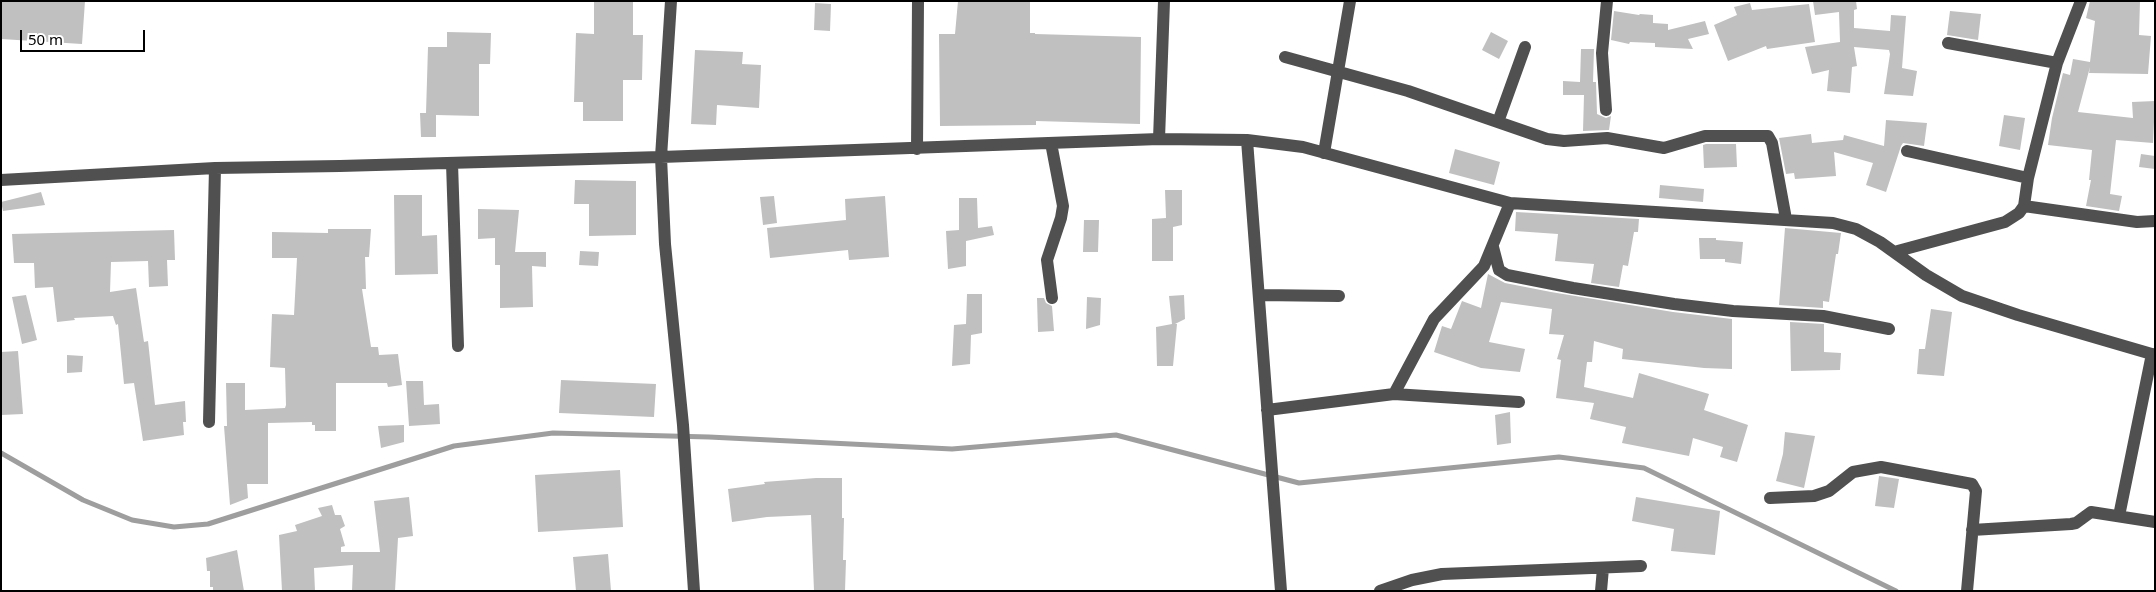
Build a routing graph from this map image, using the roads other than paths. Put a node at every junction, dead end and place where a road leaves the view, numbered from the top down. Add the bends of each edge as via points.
1 (671, 1) edge
2 (918, 1) edge
3 (1164, 1) edge
4 (1350, 1) edge
5 (1607, 1) edge
6 (2082, 1) edge
7 (1948, 43) dead end
8 (1525, 46) dead end
9 (1285, 57) dead end
10 (2057, 62) junction
11 (1337, 71) junction
12 (1606, 110) dead end
13 (1498, 122) junction
14 (1159, 139) junction
15 (1247, 140) junction
16 (1051, 143) junction
17 (917, 149) junction
18 (1907, 151) dead end
19 (1324, 153) junction
20 (661, 157) junction
21 (452, 163) junction
22 (215, 168) junction
23 (2028, 178) junction
24 (1, 180) edge
25 (1510, 203) junction
26 (2024, 206) junction
27 (1786, 219) junction
28 (2155, 221) edge
29 (1493, 247) junction
30 (1894, 252) junction
31 (1259, 295) junction
32 (1339, 296) dead end
33 (1052, 298) dead end
34 (1889, 329) dead end
35 (458, 346) dead end
36 (2154, 354) edge
37 (1394, 394) junction
38 (1519, 402) dead end
39 (1267, 410) junction
40 (209, 422) dead end
41 (1770, 498) dead end
42 (2119, 516) junction
43 (2155, 522) edge
44 (1972, 530) junction
45 (1641, 566) dead end
46 (1603, 568) junction
47 (694, 591) edge
48 (1281, 591) edge
49 (1380, 591) edge
50 (1601, 591) edge
51 (1967, 591) edge

1 - 20 street
2 - 17 street
3 - 14 street
4 - 11 street
5 - 12 street via 1602,53
6 - 10 street
7 - 10 street
8 - 13 street
9 - 11 street
10 - 23 street
11 - 13 street
11 - 19 street
13 - 27 street via 1547,139 1608,138 1664,148 1705,136 1768,136 1772,142
14 - 15 street
14 - 16 street
15 - 19 street
15 - 31 street
16 - 17 street
16 - 33 street via 1063,206 1047,260
17 - 20 street
18 - 23 street
19 - 25 street
20 - 21 street
20 - 47 street via 665,244
21 - 22 street
21 - 35 street
22 - 24 street
22 - 40 street
23 - 26 street
25 - 27 street
25 - 29 street
26 - 28 street via 2137,222
26 - 30 street via 2005,222
27 - 30 street via 1833,222 1880,242
29 - 34 street via 1500,270 1507,275 1674,304 1823,316
29 - 37 street via 1484,266 1434,319
30 - 36 street via 1926,276 1962,296
31 - 32 street
31 - 39 street
36 - 42 street
37 - 38 street
37 - 39 street
39 - 48 street
41 - 44 street via 1814,496 1829,491 1853,472 1881,467 1972,484 1976,491
42 - 43 street
42 - 44 street via 2091,512 2071,524
44 - 51 street
45 - 46 street
46 - 49 street via 1442,574
46 - 50 street

